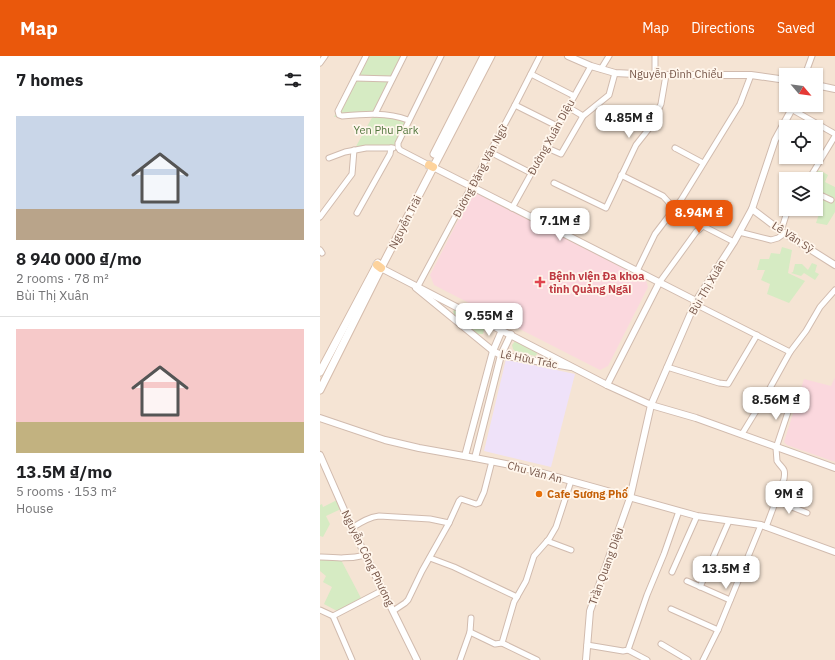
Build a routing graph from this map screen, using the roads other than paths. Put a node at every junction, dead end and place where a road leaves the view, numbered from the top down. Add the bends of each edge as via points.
1 (325, 56) edge
2 (366, 56) edge
3 (404, 56) edge
4 (441, 56) edge
5 (484, 56) edge
6 (491, 56) edge
7 (540, 56) edge
8 (568, 56) edge
9 (609, 56) edge
10 (655, 56) edge
11 (812, 56) edge
12 (320, 63) edge
13 (591, 66) junction
14 (808, 68) edge
15 (601, 69) junction
16 (615, 73) junction
17 (532, 74) junction
18 (655, 75) junction
19 (666, 75) junction
20 (751, 75) junction
21 (355, 78) junction
22 (392, 79) junction
23 (779, 79) edge
24 (823, 86) edge
25 (835, 89) edge
26 (574, 96) junction
27 (515, 105) junction
28 (568, 107) junction
29 (790, 112) edge
30 (800, 112) edge
31 (375, 114) junction
32 (583, 116) junction
33 (408, 120) junction
34 (557, 126) junction
35 (835, 135) edge
36 (398, 147) junction
37 (545, 147) junction
38 (391, 148) junction
39 (675, 148) dead end
40 (354, 150) junction
41 (490, 152) junction
42 (329, 158) dead end
43 (703, 163) junction
44 (431, 166) junction
45 (813, 172) edge
46 (531, 173) junction
47 (621, 175) junction
48 (554, 183) dead end
49 (471, 186) junction
50 (823, 196) edge
51 (831, 200) dead end
52 (320, 205) edge
53 (512, 208) junction
54 (674, 208) junction
55 (326, 209) junction
56 (752, 209) junction
57 (356, 212) dead end
58 (786, 216) edge
59 (320, 217) edge
60 (703, 226) junction
61 (739, 232) junction
62 (783, 232) junction
63 (734, 242) junction
64 (835, 265) edge
65 (379, 266) junction
66 (637, 271) junction
67 (410, 282) junction
68 (659, 283) junction
69 (418, 286) junction
70 (835, 290) edge
71 (448, 302) junction
72 (695, 303) junction
73 (443, 311) junction
74 (502, 330) junction
75 (511, 334) junction
76 (757, 335) junction
77 (492, 351) junction
78 (790, 352) junction
79 (501, 354) junction
80 (667, 367) junction
81 (576, 368) junction
82 (320, 372) edge
83 (607, 385) junction
84 (320, 390) edge
85 (792, 400) dead end
86 (651, 405) junction
87 (323, 419) edge
88 (742, 434) junction
89 (776, 448) junction
90 (320, 454) edge
91 (465, 456) junction
92 (475, 458) junction
93 (492, 461) junction
94 (835, 468) edge
95 (571, 481) junction
96 (630, 498) junction
97 (777, 501) junction
98 (679, 511) junction
99 (807, 513) dead end
100 (696, 516) junction
101 (729, 521) junction
102 (449, 523) junction
103 (764, 526) junction
104 (352, 528) junction
105 (547, 541) junction
106 (571, 550) dead end
107 (835, 552) edge
108 (366, 555) junction
109 (320, 557) edge
110 (430, 558) junction
111 (672, 572) dead end
112 (687, 581) dead end
113 (700, 586) junction
114 (383, 590) junction
115 (517, 597) junction
116 (730, 600) junction
117 (320, 610) edge
118 (671, 610) dead end
119 (393, 611) junction
120 (333, 616) junction
121 (471, 618) dead end
122 (718, 630) junction
123 (470, 632) junction
124 (502, 643) junction
125 (660, 644) dead end
126 (587, 645) junction
127 (628, 650) junction
128 (352, 660) edge
129 (417, 660) edge
130 (460, 660) edge
131 (537, 660) edge
132 (586, 660) edge
133 (646, 660) edge
134 (688, 660) edge
135 (704, 660) edge

1 - 12 street
2 - 21 street
3 - 22 street
4 - 33 street
5 - 44 main road, Nguyễn Trãi
6 - 44 main road, Nguyễn Trãi
7 - 17 street, Đường Đặng Văn Ngữ
8 - 13 street, Nguyễn Đình Chiểu
9 - 15 street
10 - 18 street
11 - 14 street
13 - 15 street, Nguyễn Đình Chiểu
13 - 26 street, Đường Xuân Diệu
15 - 16 street, Nguyễn Đình Chiểu
16 - 18 street, Nguyễn Đình Chiểu
16 - 32 street via 609,94
17 - 26 street
17 - 27 street, Đường Đặng Văn Ngữ
18 - 19 street, Nguyễn Đình Chiểu
19 - 20 street, Nguyễn Đình Chiểu
19 - 47 street via 661,104 651,126 636,145
20 - 23 street, Nguyễn Đình Chiểu
20 - 43 street via 740,104
21 - 22 street
21 - 31 street via 338,113 342,116
22 - 31 street
24 - 25 street
26 - 28 street, Đường Xuân Diệu
27 - 34 street
27 - 41 street, Đường Đặng Văn Ngữ
28 - 32 street
28 - 34 street, Đường Xuân Diệu
29 - 56 street, Bùi Thị Xuân via 775,140
30 - 35 street
31 - 33 street
32 - 37 street via 561,154
33 - 36 street
34 - 37 street, Đường Xuân Diệu
35 - 45 street
36 - 38 street
36 - 44 street
37 - 46 street, Đường Xuân Diệu
38 - 40 street
38 - 57 street via 390,154
39 - 43 street
40 - 42 street
40 - 55 street via 352,174
41 - 46 street
41 - 49 street, Đường Đặng Văn Ngữ
43 - 54 street
44 - 49 street
44 - 65 main road, Nguyễn Trãi
46 - 53 street, Đường Xuân Diệu
47 - 48 street via 606,208
47 - 54 street via 663,196
49 - 53 street
49 - 69 street, Đường Đặng Văn Ngữ
50 - 51 street
52 - 55 street
53 - 66 street
54 - 60 street
54 - 66 street via 655,234
55 - 59 street
56 - 61 street, Bùi Thị Xuân
56 - 62 street, Lê Văn Sỹ
58 - 62 street
60 - 63 street
60 - 68 street
61 - 62 street via 771,240 778,238
61 - 63 street, Bùi Thị Xuân
62 - 64 street, Lê Văn Sỹ
63 - 72 street, Bùi Thị Xuân
65 - 67 street, Lê Hữu Trác
65 - 82 main road, Nguyễn Trãi
65 - 84 main road, Nguyễn Trãi
66 - 68 street
67 - 69 street, Lê Hữu Trác
67 - 73 street, Lê Hữu Trác
68 - 72 street
68 - 83 street
69 - 71 street, Lê Hữu Trác
70 - 78 street via 820,307
71 - 73 street
71 - 74 street, Lê Hữu Trác
72 - 76 street
72 - 80 street, Bùi Thị Xuân
73 - 77 street, Lê Hữu Trác
74 - 75 street, Lê Hữu Trác
74 - 77 street
75 - 79 street
75 - 81 street, Lê Hữu Trác
76 - 78 street
76 - 80 street via 728,384
77 - 79 street, Lê Hữu Trác
77 - 91 street
78 - 88 street
79 - 81 street, Lê Hữu Trác
79 - 92 street
80 - 86 street, Bùi Thị Xuân
81 - 83 street, Lê Hữu Trác
83 - 86 street, Lê Hữu Trác
85 - 89 street
86 - 88 street, Lê Hữu Trác
86 - 96 street, Bùi Thị Xuân
87 - 91 street, Chu Văn An via 385,440
88 - 89 street, Lê Hữu Trác
89 - 94 street, Lê Hữu Trác
89 - 97 street via 777,461 784,467 785,473
90 - 104 street, Nguyễn Công Phương
91 - 92 street, Chu Văn An
92 - 93 street, Chu Văn An
93 - 95 street, Chu Văn An
93 - 102 street via 479,503 459,501
95 - 96 street, Chu Văn An
95 - 105 street via 556,527
96 - 98 street, Chu Văn An
96 - 126 street, Trần Quang Diệu via 590,611
97 - 99 street
97 - 103 street
98 - 100 street, Chu Văn An
98 - 127 street
100 - 101 street, Chu Văn An
100 - 111 street
101 - 103 street, Chu Văn An
101 - 113 street
102 - 104 street via 430,519 379,516
102 - 110 street
103 - 107 street, Chu Văn An
103 - 116 street
104 - 108 street, Nguyễn Công Phương
105 - 106 street
105 - 115 street via 534,556 526,581
108 - 109 street via 342,559
108 - 114 street, Nguyễn Công Phương
110 - 115 street
110 - 119 street via 408,600
112 - 113 street
113 - 116 street
114 - 119 street, Nguyễn Công Phương
114 - 120 street
115 - 124 street
116 - 122 street
117 - 120 street
118 - 122 street
119 - 129 street, Nguyễn Công Phương
120 - 128 street
121 - 123 street
122 - 135 street
123 - 124 street via 495,644
123 - 130 street
124 - 131 street
125 - 134 street
126 - 127 street
126 - 132 street, Trần Quang Diệu
127 - 133 street

